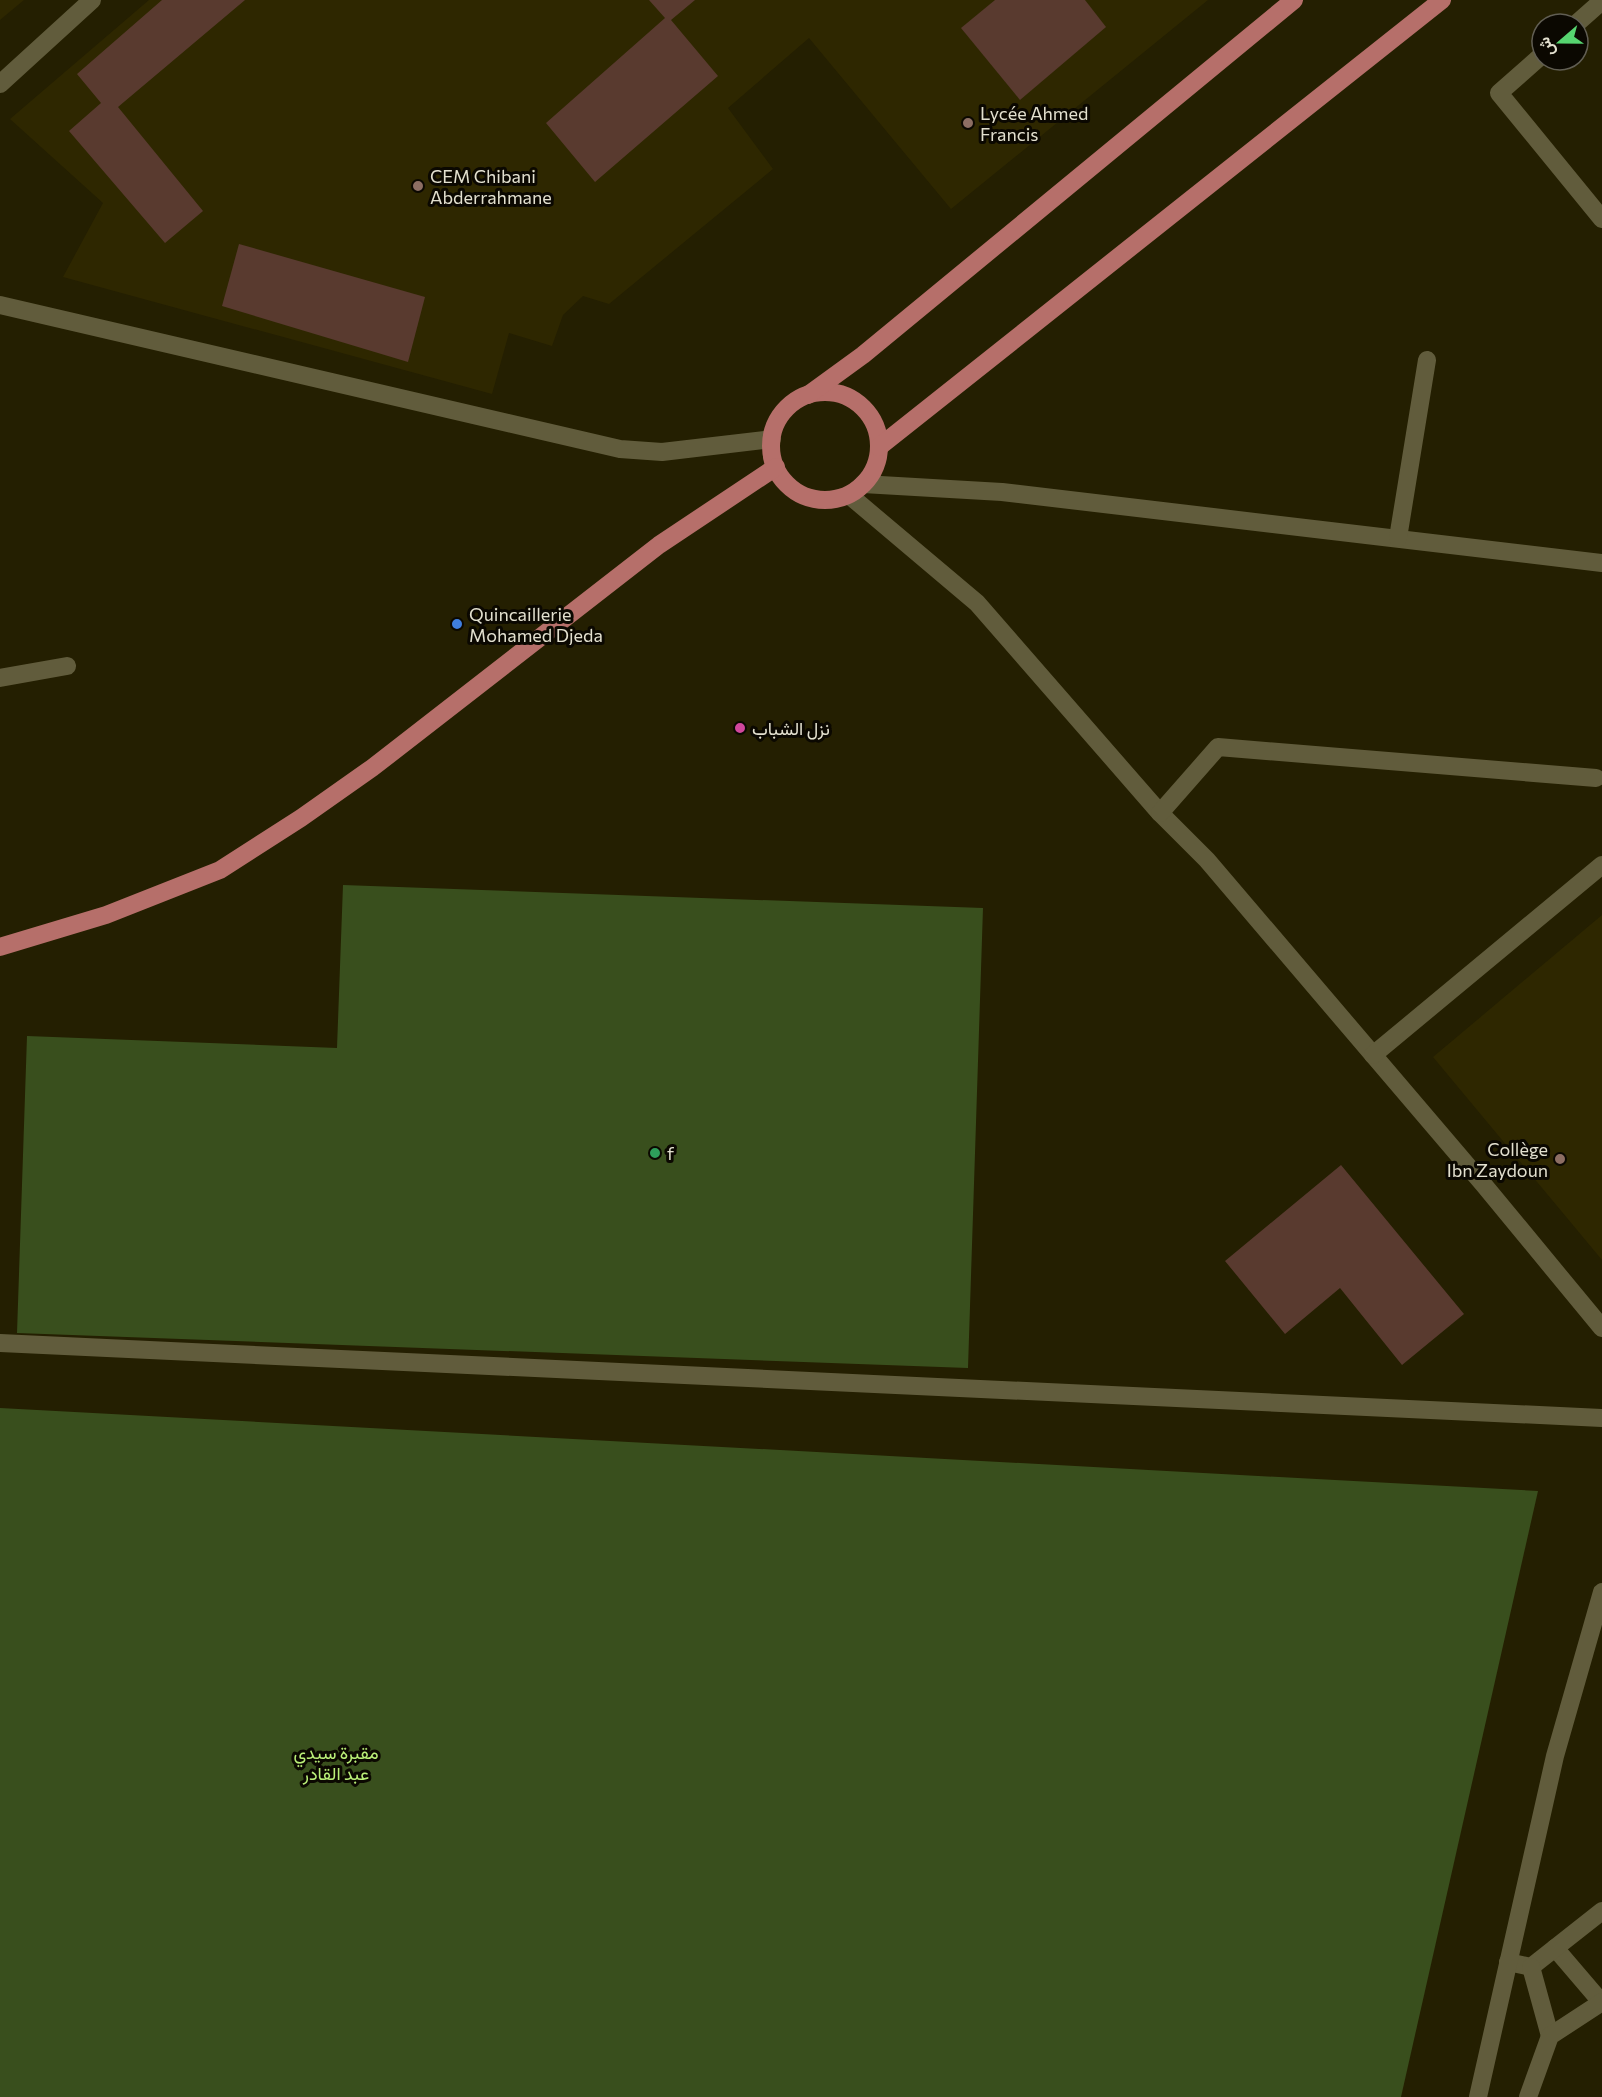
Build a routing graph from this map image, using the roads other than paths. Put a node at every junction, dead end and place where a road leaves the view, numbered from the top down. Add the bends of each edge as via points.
1 (93, 0) edge
2 (1294, 0) edge
3 (1442, 0) edge
4 (1602, 1) edge
5 (1590, 12) edge
6 (1530, 66) edge
7 (0, 84) edge
8 (1602, 219) edge
9 (0, 305) edge
10 (1428, 360) dead end
11 (808, 395) junction
12 (772, 439) junction
13 (879, 447) junction
14 (776, 467) junction
15 (856, 489) junction
16 (1398, 538) junction
17 (1602, 563) edge
18 (67, 666) dead end
19 (0, 678) edge
20 (1596, 778) dead end
21 (1160, 813) junction
22 (1602, 865) edge
23 (0, 947) edge
24 (1372, 1054) junction
25 (1602, 1328) edge
26 (0, 1343) edge
27 (1602, 1418) edge
28 (1602, 1592) edge
29 (1602, 1911) edge
30 (1555, 1948) junction
31 (1508, 1962) junction
32 (1531, 1967) junction
33 (1602, 2003) edge
34 (1550, 2036) junction
35 (1478, 2097) edge
36 (1528, 2097) edge

1 - 7 street
2 - 11 main road via 863,355
3 - 13 main road
4 - 5 street
6 - 8 street via 1499,93
9 - 12 street via 620,449 662,452
10 - 16 street
11 - 12 main road via 784,411
11 - 13 main road via 825,392 857,402 869,414
12 - 14 main road
13 - 15 main road via 872,473
14 - 15 main road via 794,490 806,496 835,499
14 - 23 main road via 659,545 372,768 220,870 106,915
15 - 16 street via 1002,492
15 - 21 street via 976,603
16 - 17 street
18 - 19 street
20 - 21 street via 1218,747
21 - 24 street via 1207,860
22 - 24 street
24 - 25 street
26 - 27 street
28 - 31 street via 1555,1756
29 - 30 street
30 - 32 street
30 - 33 street
31 - 32 street
31 - 35 street
32 - 34 street
33 - 34 street
34 - 36 street

